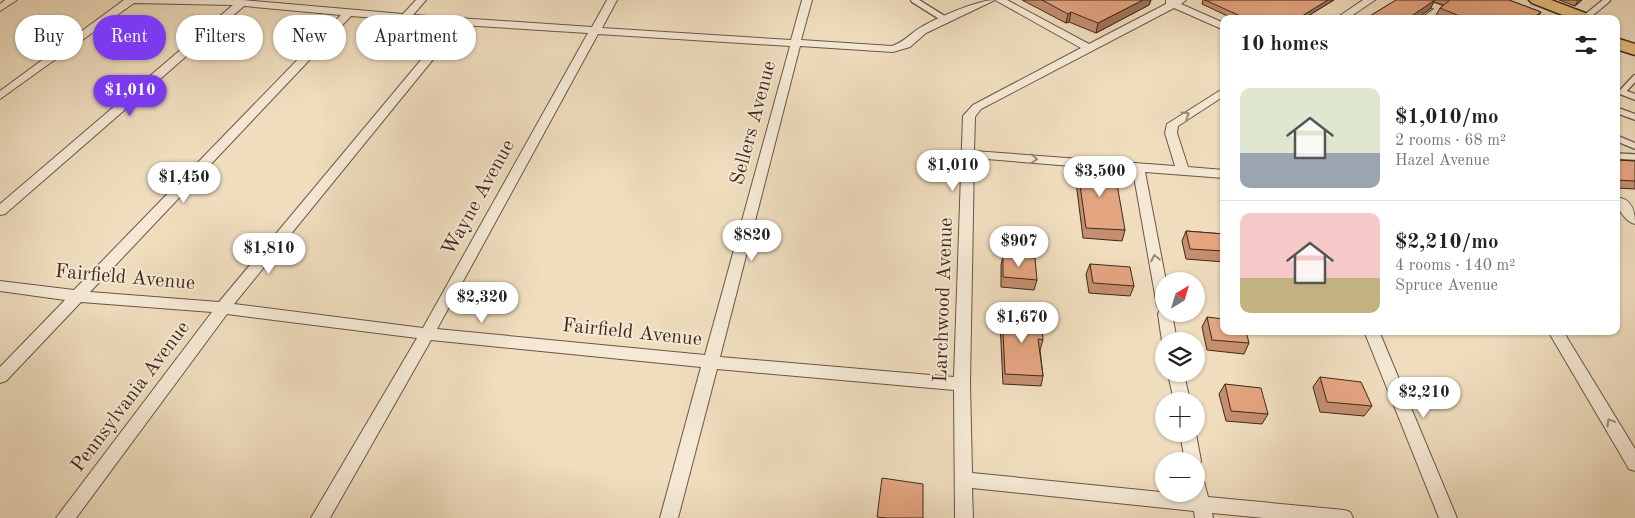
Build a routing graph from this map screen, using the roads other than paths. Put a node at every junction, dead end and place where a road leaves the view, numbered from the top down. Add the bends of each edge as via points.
1 (12, 0) edge
2 (131, 0) edge
3 (422, 0) edge
4 (612, 0) edge
5 (808, 0) edge
6 (914, 0) edge
7 (990, 0) edge
8 (1000, 0) edge
9 (1370, 0) edge
10 (1419, 0) edge
11 (1607, 0) edge
12 (228, 1) edge
13 (1174, 1) edge
14 (242, 4) junction
15 (1531, 5) edge
16 (0, 8) edge
17 (349, 12) junction
18 (383, 15) edge
19 (408, 15) edge
20 (1346, 15) edge
21 (1430, 15) edge
22 (1545, 15) edge
23 (1573, 15) edge
24 (1590, 15) edge
25 (946, 20) junction
26 (476, 23) edge
27 (1220, 25) edge
28 (596, 28) junction
29 (1620, 30) edge
30 (1635, 36) edge
31 (797, 43) junction
32 (1620, 44) edge
33 (1091, 49) junction
34 (1635, 50) edge
35 (427, 60) edge
36 (1635, 78) edge
37 (1220, 94) edge
38 (0, 96) edge
39 (1635, 97) edge
40 (1620, 111) edge
41 (1635, 117) edge
42 (1620, 140) edge
43 (1635, 146) edge
44 (968, 154) junction
45 (1620, 156) edge
46 (1635, 157) edge
47 (1138, 168) junction
48 (1183, 171) junction
49 (1220, 174) edge
50 (1620, 201) edge
51 (1620, 203) edge
52 (1635, 203) edge
53 (0, 211) edge
54 (1635, 220) edge
55 (1158, 272) edge
56 (0, 286) edge
57 (77, 296) junction
58 (223, 308) junction
59 (427, 334) junction
60 (1373, 335) edge
61 (1557, 335) edge
62 (710, 362) junction
63 (0, 377) edge
64 (962, 384) junction
65 (1635, 464) edge
66 (964, 480) junction
67 (1202, 511) edge
68 (65, 518) edge
69 (320, 518) edge
70 (669, 518) edge
71 (964, 518) edge
72 (1344, 518) edge
73 (1448, 518) edge

1 - 16 street
2 - 12 street
2 - 38 street
3 - 19 street
4 - 28 street, Wayne Avenue
5 - 31 street, Sellers Avenue
6 - 25 lane
7 - 25 street
8 - 33 street
9 - 20 street
10 - 21 lane via 1440,8
11 - 24 lane
12 - 14 street
13 - 27 street
13 - 33 street, Larchwood Avenue
14 - 17 street
14 - 53 street
15 - 22 main road
15 - 23 main road
17 - 18 street
17 - 57 street
25 - 31 street via 922,31 898,48
26 - 28 street
28 - 31 street
28 - 59 street, Wayne Avenue
29 - 30 main road
31 - 62 street, Sellers Avenue
32 - 34 main road
33 - 44 street, Larchwood Avenue via 971,112
35 - 58 street, Pennsylvania Avenue
36 - 39 lane via 1622,92
48 -> 37 street via 1171,133 1172,124
40 - 41 lane
42 - 43 lane
44 -> 47 street
44 - 64 street, Larchwood Avenue
45 - 46 lane
47 - 48 street
55 -> 47 street
48 - 49 street
50 - 52 street
51 - 54 street
56 - 57 street, Fairfield Avenue
57 - 58 street, Fairfield Avenue
57 - 63 street
58 - 59 street, Fairfield Avenue
58 - 68 street, Pennsylvania Avenue
59 - 62 street, Fairfield Avenue
59 - 69 street, Wayne Avenue
60 - 73 street
65 -> 61 street
62 - 64 street, Fairfield Avenue
62 - 70 street, Sellers Avenue
64 - 66 street, Larchwood Avenue
66 - 67 street
66 - 71 street, Larchwood Avenue
67 - 72 street

